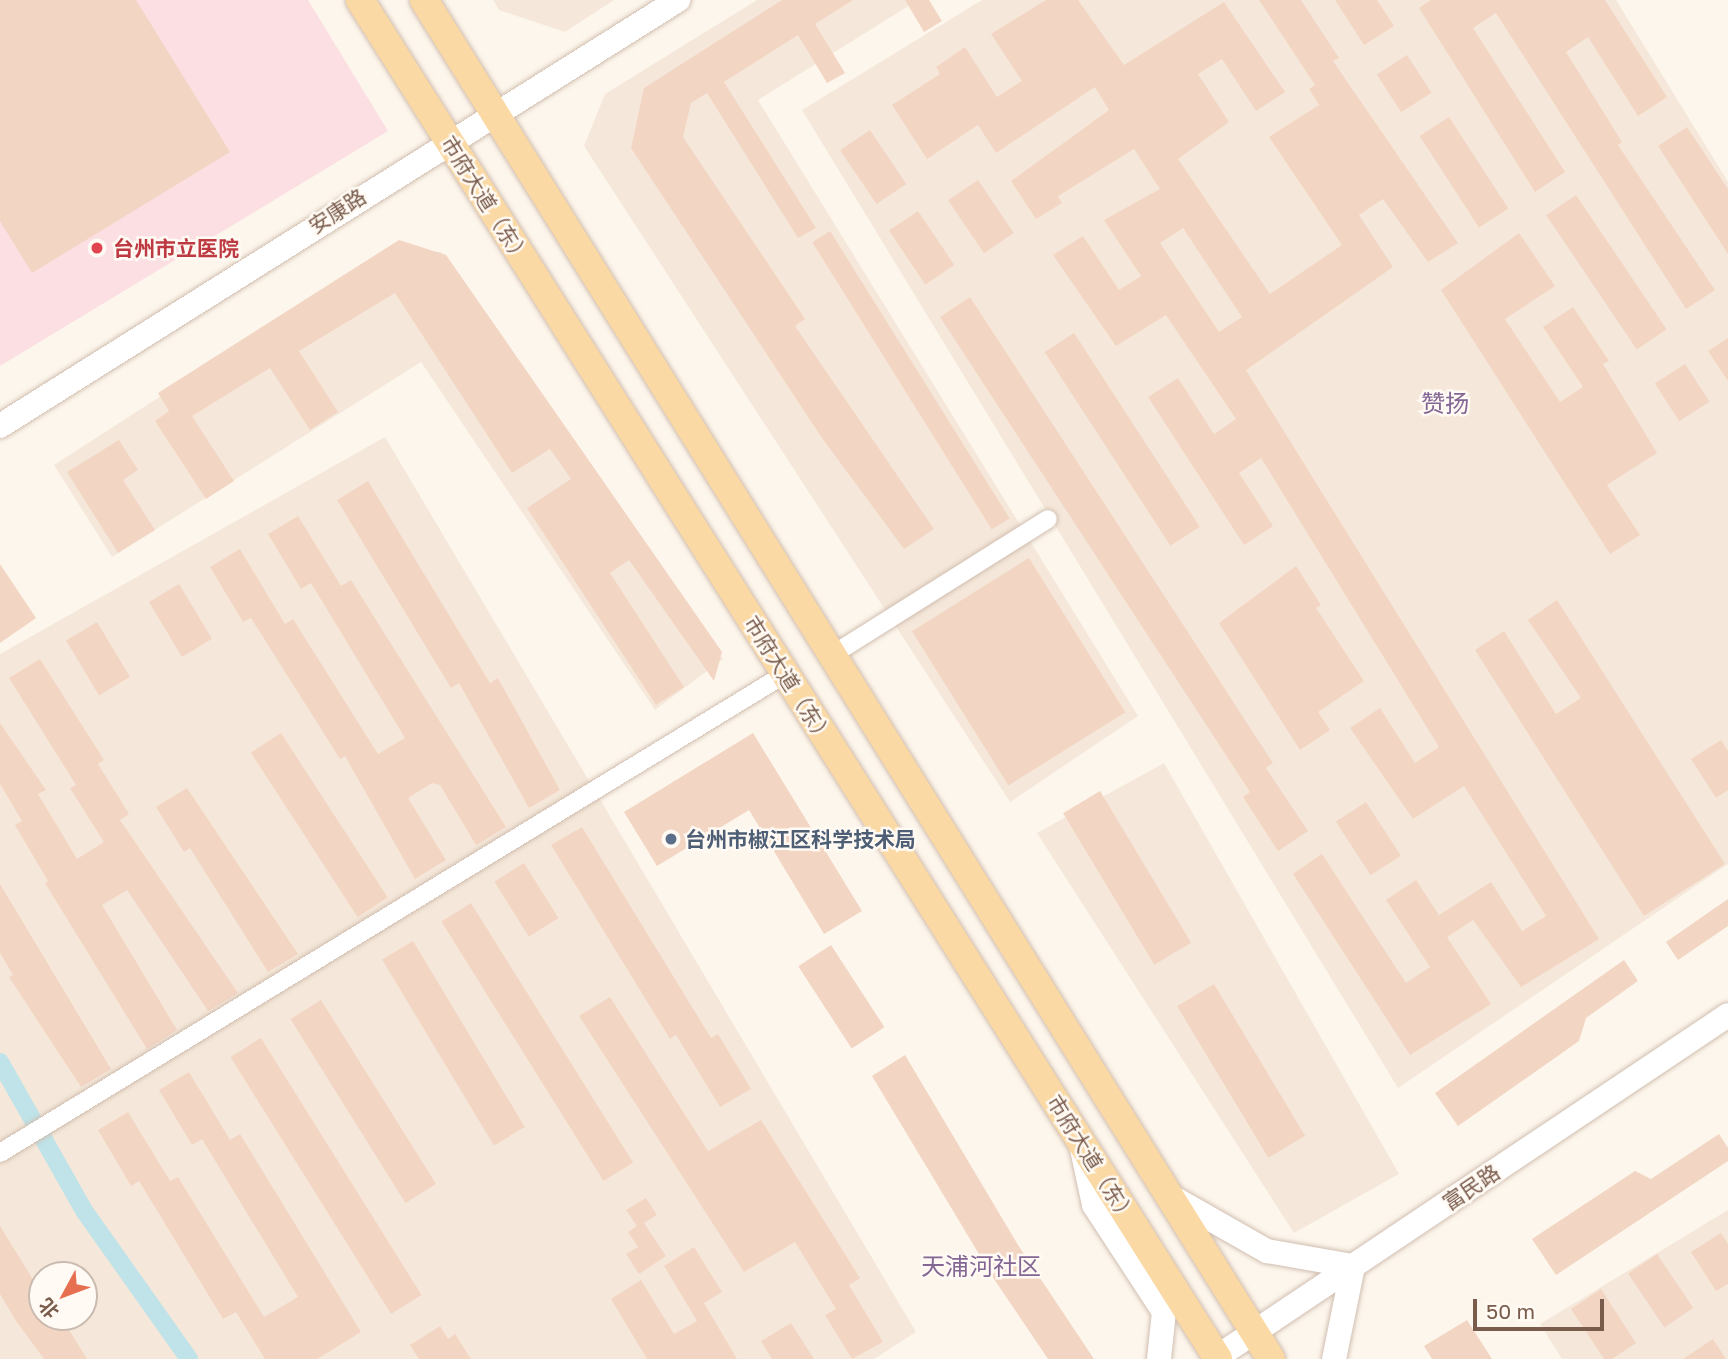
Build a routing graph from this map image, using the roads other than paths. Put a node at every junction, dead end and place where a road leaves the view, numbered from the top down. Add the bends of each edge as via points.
1 (360, 0) edge
2 (424, 0) edge
3 (678, 0) edge
4 (494, 112) junction
5 (448, 140) junction
6 (0, 426) edge
7 (1048, 519) dead end
8 (832, 655) junction
9 (785, 674) junction
10 (1728, 1015) edge
11 (1080, 1141) junction
12 (0, 1153) edge
13 (1170, 1196) junction
14 (1353, 1266) junction
15 (1254, 1332) junction
16 (1159, 1359) edge
17 (1216, 1359) edge
18 (1271, 1359) edge
19 (1334, 1359) edge

1 - 5 main road, 市府大道（东）
2 - 4 main road
3 - 4 street, 安康路
4 - 5 street, 安康路
4 - 8 main road
5 - 6 street, 安康路
5 - 9 main road, 市府大道（东）
7 - 8 street
8 - 13 main road
9 - 11 main road, 市府大道（东）
9 - 12 street
10 - 14 street, 富民路
11 - 16 street via 1094,1205 1164,1312
11 - 17 main road, 市府大道（东）
13 - 14 street via 1267,1251
13 - 15 main road
14 - 15 street, 富民路
14 - 19 street
15 - 17 street, 富民路
15 - 18 main road

